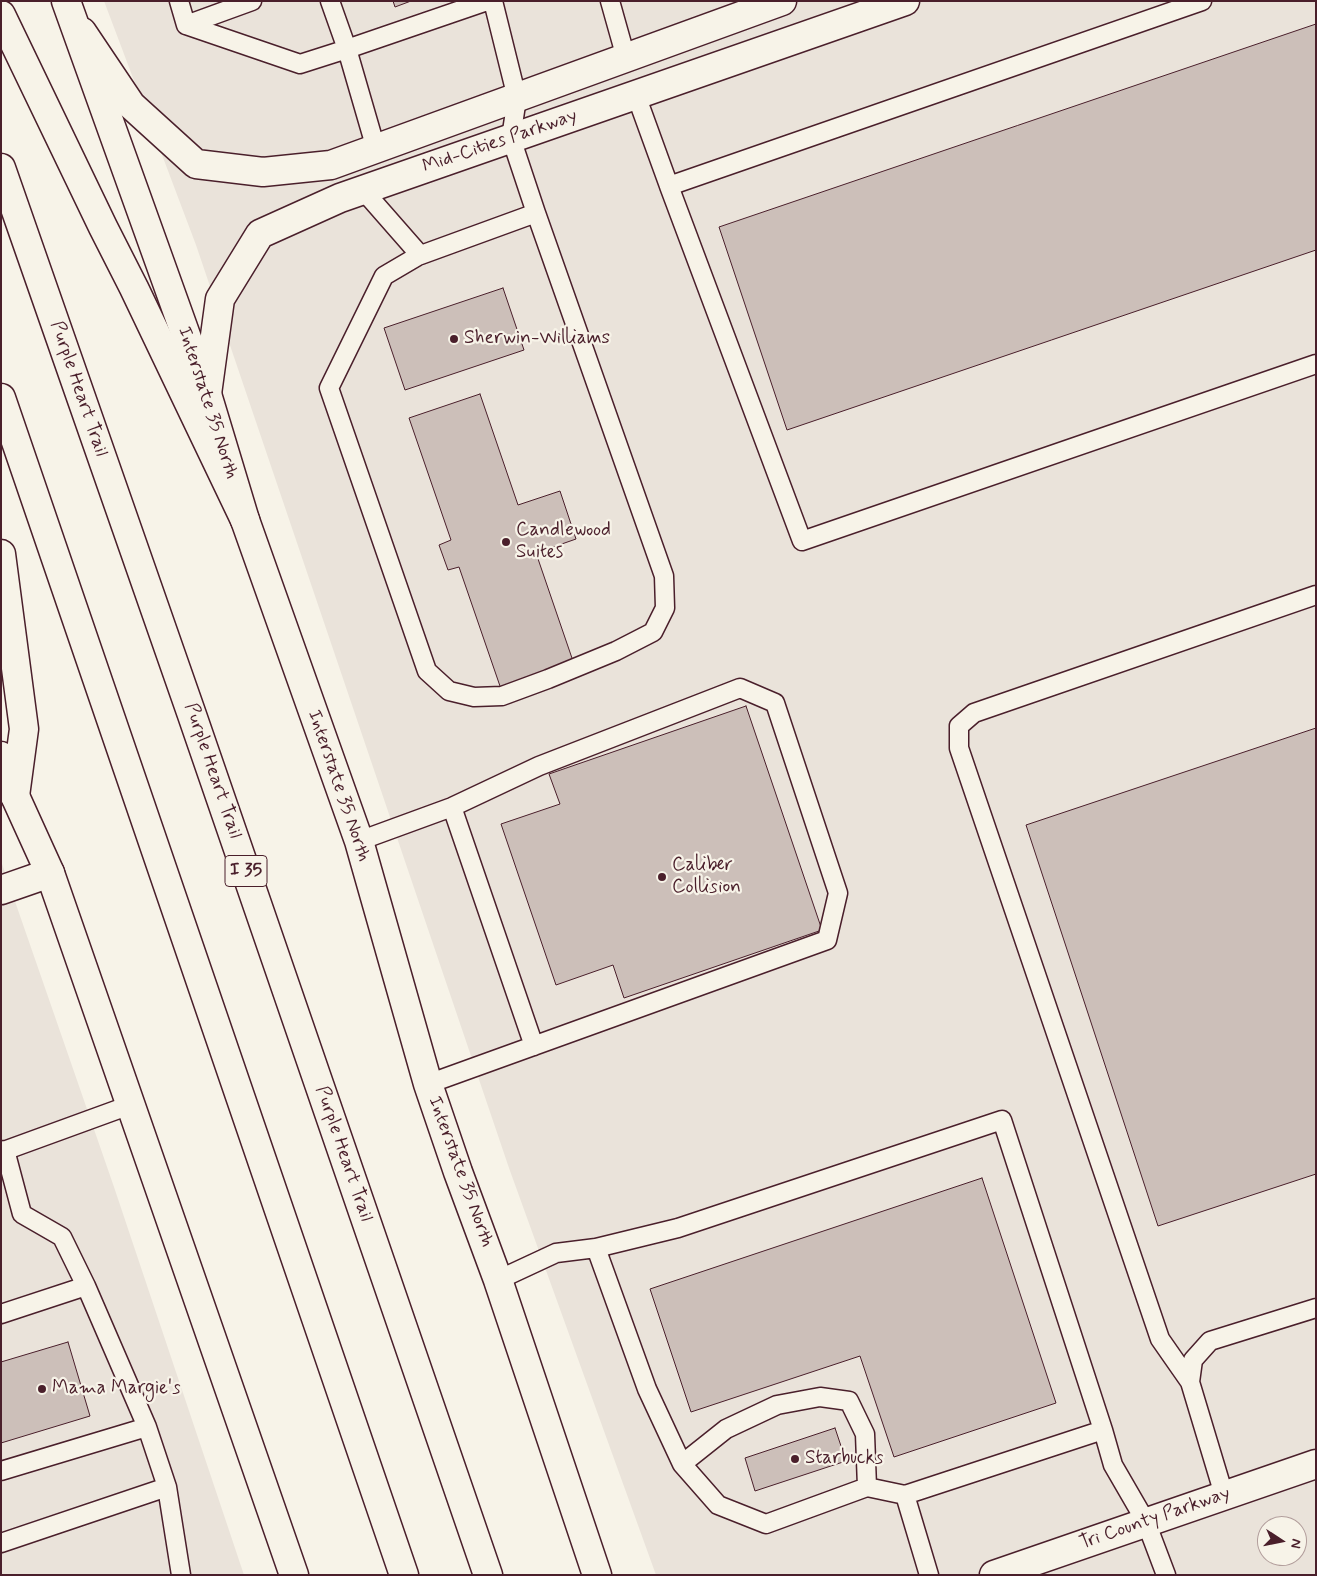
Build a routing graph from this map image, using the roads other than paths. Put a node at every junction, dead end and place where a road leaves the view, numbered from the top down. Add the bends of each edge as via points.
1 (179, 1) edge
2 (252, 1) edge
3 (330, 1) edge
4 (487, 1) edge
5 (493, 1) edge
6 (610, 1) edge
7 (782, 1) edge
8 (906, 1) edge
9 (1202, 1) edge
10 (70, 11) edge
11 (1, 15) edge
12 (186, 25) junction
13 (347, 49) junction
14 (626, 58) junction
15 (636, 95) junction
16 (517, 98) junction
17 (511, 138) junction
18 (376, 149) junction
19 (1, 168) edge
20 (669, 186) junction
21 (363, 190) junction
22 (536, 213) junction
23 (420, 255) junction
24 (1316, 364) edge
25 (207, 394) junction
26 (1, 398) edge
27 (245, 520) junction
28 (1, 554) edge
29 (1316, 595) edge
30 (1, 756) edge
31 (15, 796) junction
32 (452, 807) junction
33 (359, 841) junction
34 (50, 873) junction
35 (1, 890) edge
36 (534, 1046) junction
37 (428, 1084) junction
38 (130, 1105) junction
39 (3, 1151) edge
40 (596, 1248) junction
41 (498, 1280) junction
42 (86, 1286) junction
43 (1316, 1308) edge
44 (1, 1314) edge
45 (1190, 1382) junction
46 (147, 1427) junction
47 (1103, 1430) junction
48 (682, 1464) junction
49 (1316, 1464) edge
50 (1, 1471) edge
51 (166, 1487) junction
52 (867, 1487) junction
53 (905, 1494) junction
54 (1224, 1495) junction
55 (1146, 1522) junction
56 (1, 1543) edge
57 (181, 1575) edge
58 (294, 1575) edge
59 (404, 1575) edge
60 (488, 1575) edge
61 (597, 1575) edge
62 (929, 1575) edge
63 (994, 1575) edge
64 (1166, 1575) edge

1 - 12 lane
2 - 12 lane
3 - 13 lane
4 - 13 lane
5 - 16 lane
6 - 14 lane
7 - 14 main road, Mid-Cities Parkway
8 - 15 main road, Mid-Cities Parkway
9 - 20 lane
10 - 18 main road, Mid-Cities Parkway via 131,105 196,164 263,172 331,165
10 - 25 main road, Interstate 35 North
11 - 27 main road
12 - 13 lane via 300,64
13 - 18 lane
14 - 16 main road, Mid-Cities Parkway
15 - 17 main road, Mid-Cities Parkway
15 - 20 lane
16 - 17 lane
16 - 18 main road, Mid-Cities Parkway
17 - 21 main road, Mid-Cities Parkway
17 - 22 lane
19 - 60 main road, Purple Heart Trail / I 35
20 - 24 lane via 802,541
21 - 23 lane
21 - 25 main road, Mid-Cities Parkway via 260,234 220,299
22 - 23 lane
22 - 23 lane via 664,576 665,608 653,632 548,680 502,696 474,696 449,691 427,672 329,388 384,276
25 - 27 main road, Interstate 35 North
26 - 59 main road
27 - 33 main road, Interstate 35 North
28 - 31 main road via 24,728
29 - 45 lane via 974,713 959,726 959,748 1160,1340
30 - 31 main road
31 - 34 main road
32 - 33 lane
32 - 36 lane
32 - 36 lane via 539,766 740,688 775,703 838,893 827,940
33 - 37 main road, Interstate 35 North
34 - 35 main road
34 - 38 main road
36 - 37 lane
37 - 41 main road, Interstate 35 North
38 - 39 lane
38 - 58 main road
39 - 42 lane via 22,1214 62,1237
40 - 41 lane via 556,1253
40 - 47 lane via 678,1228 1002,1120
40 - 48 lane via 647,1389
41 - 61 main road, Interstate 35 North
42 - 44 lane
42 - 46 lane
43 - 45 lane via 1210,1341 1193,1360
45 - 54 lane
46 - 50 lane
46 - 51 lane
47 - 53 lane
47 - 55 lane via 1113,1465
48 - 52 lane via 718,1505 766,1524
48 - 52 lane via 726,1428 777,1406 820,1397 849,1401 865,1434
49 - 54 main road, Tri County Parkway
51 - 56 lane
51 - 57 lane
52 - 53 lane
53 - 62 lane
54 - 55 main road, Tri County Parkway
55 - 63 main road, Tri County Parkway
55 - 64 lane

